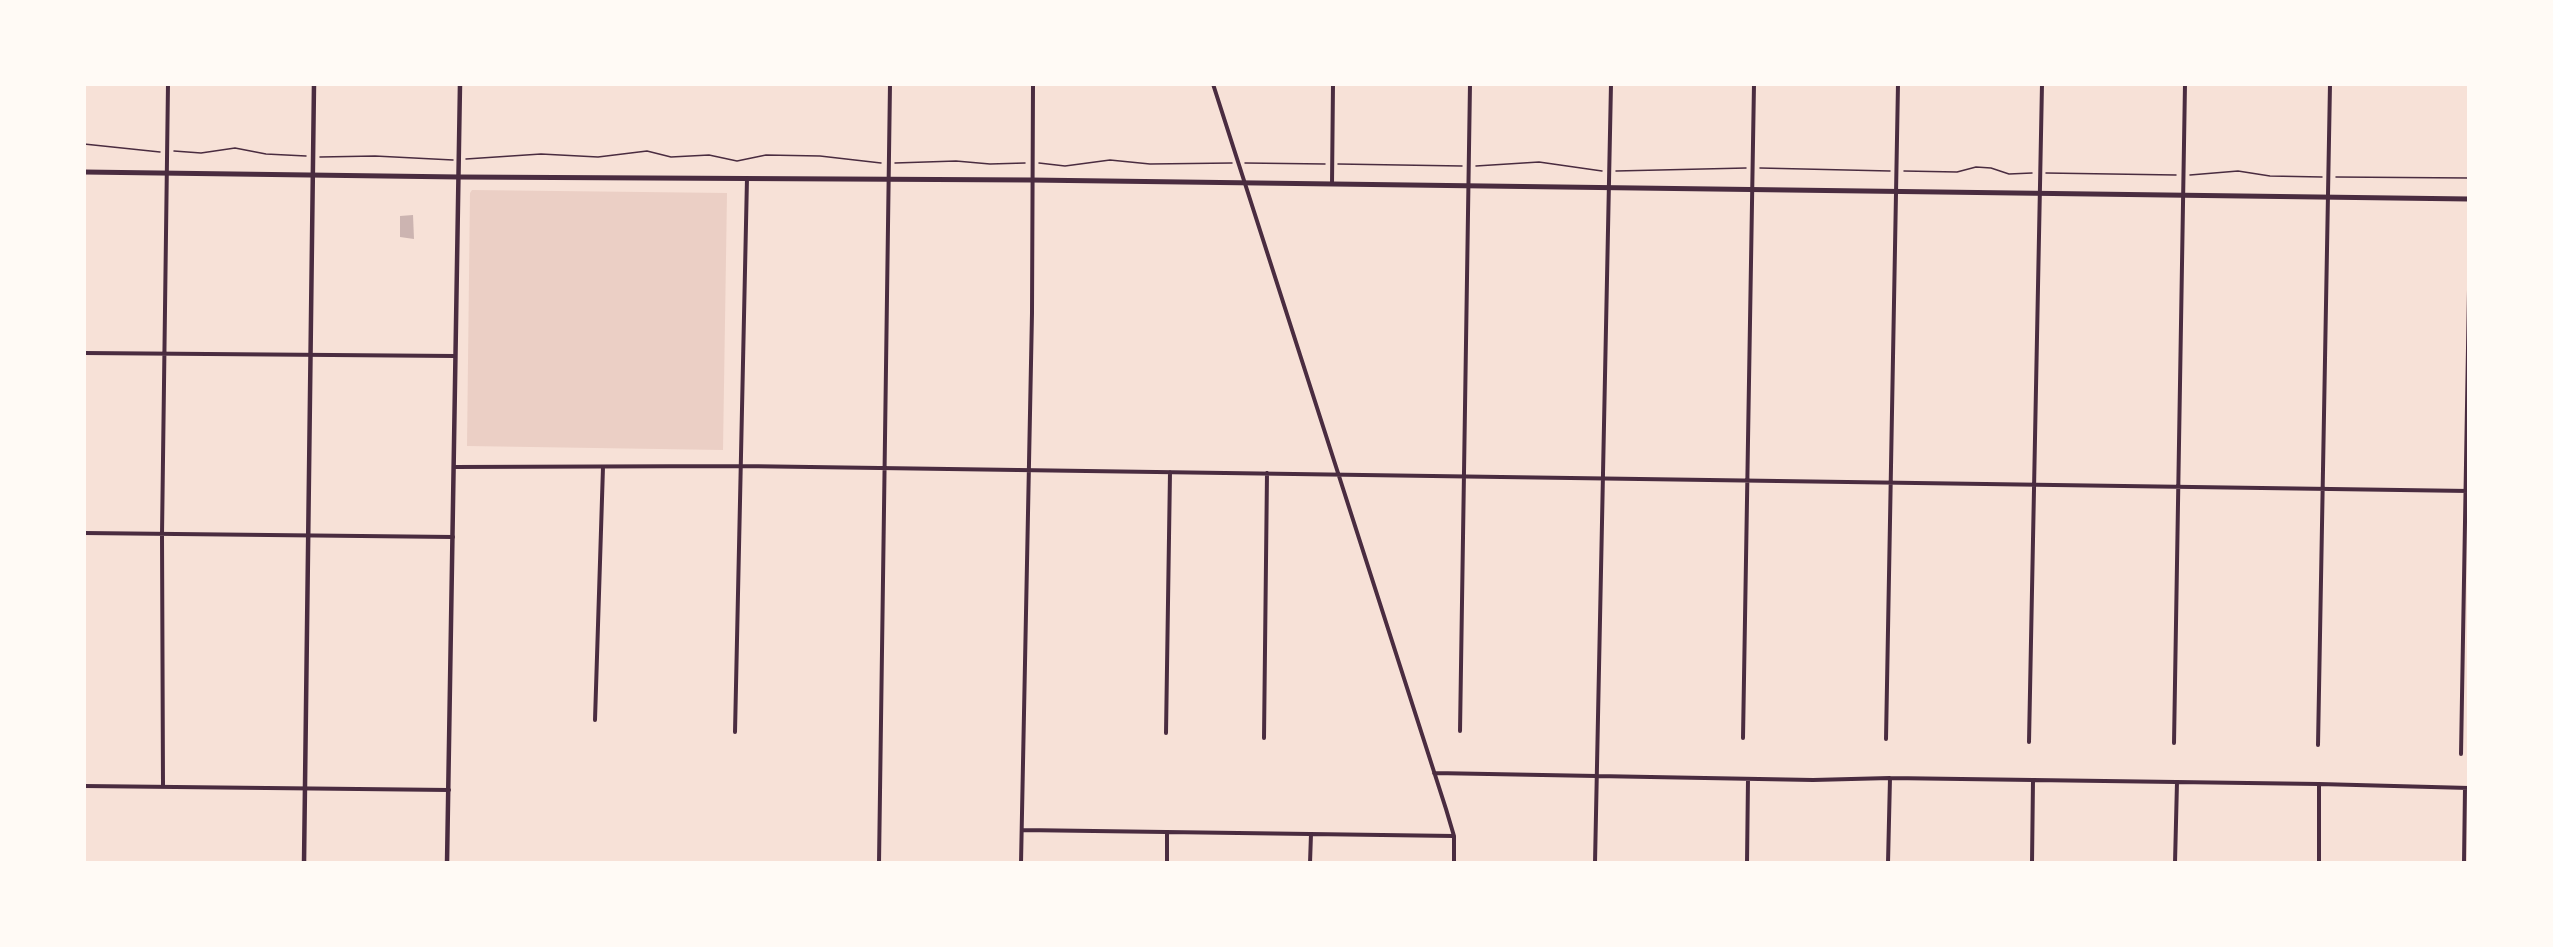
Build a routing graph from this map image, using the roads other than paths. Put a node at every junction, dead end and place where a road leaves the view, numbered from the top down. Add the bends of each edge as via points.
1 (168, 84) edge
2 (314, 84) edge
3 (460, 84) edge
4 (890, 84) edge
5 (1033, 84) edge
6 (1213, 84) edge
7 (1334, 84) edge
8 (1470, 84) edge
9 (1611, 84) edge
10 (1754, 84) edge
11 (1898, 84) edge
12 (2042, 84) edge
13 (2185, 84) edge
14 (2330, 84) edge
15 (84, 172) edge
16 (167, 173) junction
17 (314, 174) junction
18 (459, 177) junction
19 (747, 178) junction
20 (889, 180) junction
21 (1031, 180) junction
22 (1244, 183) junction
23 (1332, 184) junction
24 (1468, 185) junction
25 (1609, 188) junction
26 (1752, 188) junction
27 (1896, 190) junction
28 (2041, 192) junction
29 (2183, 195) junction
30 (2328, 197) junction
31 (2469, 199) edge
32 (2469, 291) edge
33 (164, 352) junction
34 (84, 353) edge
35 (312, 356) junction
36 (455, 356) junction
37 (741, 466) junction
38 (454, 467) junction
39 (603, 467) junction
40 (884, 469) junction
41 (1029, 472) junction
42 (1170, 472) junction
43 (1267, 473) junction
44 (1337, 475) junction
45 (1464, 477) junction
46 (1604, 478) junction
47 (1748, 480) junction
48 (1890, 483) junction
49 (2034, 485) junction
50 (2178, 487) junction
51 (2322, 489) junction
52 (2467, 491) edge
53 (84, 533) edge
54 (162, 534) junction
55 (309, 536) junction
56 (453, 537) junction
57 (596, 720) dead end
58 (1461, 731) dead end
59 (735, 732) dead end
60 (1166, 733) dead end
61 (1264, 738) dead end
62 (1743, 738) dead end
63 (1886, 739) dead end
64 (2029, 742) dead end
65 (2174, 743) dead end
66 (2318, 745) dead end
67 (2461, 754) dead end
68 (1434, 773) junction
69 (1596, 776) junction
70 (1890, 778) junction
71 (1748, 779) junction
72 (2033, 780) junction
73 (2177, 782) junction
74 (2319, 784) junction
75 (84, 786) edge
76 (163, 787) junction
77 (2467, 788) edge
78 (305, 789) junction
79 (449, 790) junction
80 (1022, 830) junction
81 (1167, 832) junction
82 (1311, 834) junction
83 (1454, 836) junction
84 (304, 863) edge
85 (447, 863) edge
86 (879, 863) edge
87 (1021, 863) edge
88 (1167, 863) edge
89 (1310, 863) edge
90 (1454, 863) edge
91 (1595, 863) edge
92 (1747, 863) edge
93 (1888, 863) edge
94 (2032, 863) edge
95 (2175, 863) edge
96 (2319, 863) edge
97 (2464, 863) edge

1 - 16 street
2 - 17 street
3 - 18 street
4 - 20 street
5 - 21 street
6 - 22 street
7 - 23 street
8 - 24 street
9 - 25 street
10 - 26 street
11 - 27 street
12 - 28 street
13 - 29 street
14 - 30 street
15 - 16 main road
16 - 17 main road
16 - 33 street
17 - 18 main road
17 - 35 street
18 - 19 main road
18 - 36 street
19 - 20 main road
19 - 37 street
20 - 21 main road
20 - 40 street
21 - 22 main road
21 - 41 street
22 - 23 main road
22 - 44 street
23 - 24 main road
24 - 25 main road
24 - 45 street
25 - 26 main road
25 - 46 street
26 - 27 main road
26 - 47 street
27 - 28 main road
27 - 48 street
28 - 29 main road
28 - 49 street
29 - 30 main road
29 - 50 street
30 - 31 main road
30 - 51 street
32 - 52 street
33 - 34 street
33 - 35 street
33 - 54 street
35 - 36 street
35 - 55 street
36 - 38 street
37 - 39 street
37 - 40 street
37 - 59 street
38 - 39 street
38 - 56 street
39 - 57 street
40 - 41 street
40 - 86 street
41 - 42 street
41 - 80 street
42 - 43 street
42 - 60 street
43 - 44 street
43 - 61 street
44 - 45 street
44 - 68 street
45 - 46 street
45 - 58 street
46 - 47 street
46 - 69 street
47 - 48 street
47 - 62 street
48 - 49 street
48 - 63 street
49 - 50 street
49 - 64 street
50 - 51 street
50 - 65 street
51 - 52 street
51 - 66 street
52 - 67 street
53 - 54 street
54 - 55 street
54 - 76 street
55 - 56 street
55 - 78 street
56 - 79 street
68 - 69 street
68 - 83 street
69 - 71 street
69 - 91 street
70 - 71 street
70 - 72 street
70 - 93 street
71 - 92 street
72 - 73 street
72 - 94 street
73 - 74 street
73 - 95 street
74 - 77 street
74 - 96 street
75 - 76 street
76 - 78 street
77 - 97 street
78 - 79 street
78 - 84 street
79 - 85 street
80 - 81 street
80 - 87 street
81 - 82 street
81 - 88 street
82 - 83 street
82 - 89 street
83 - 90 street

